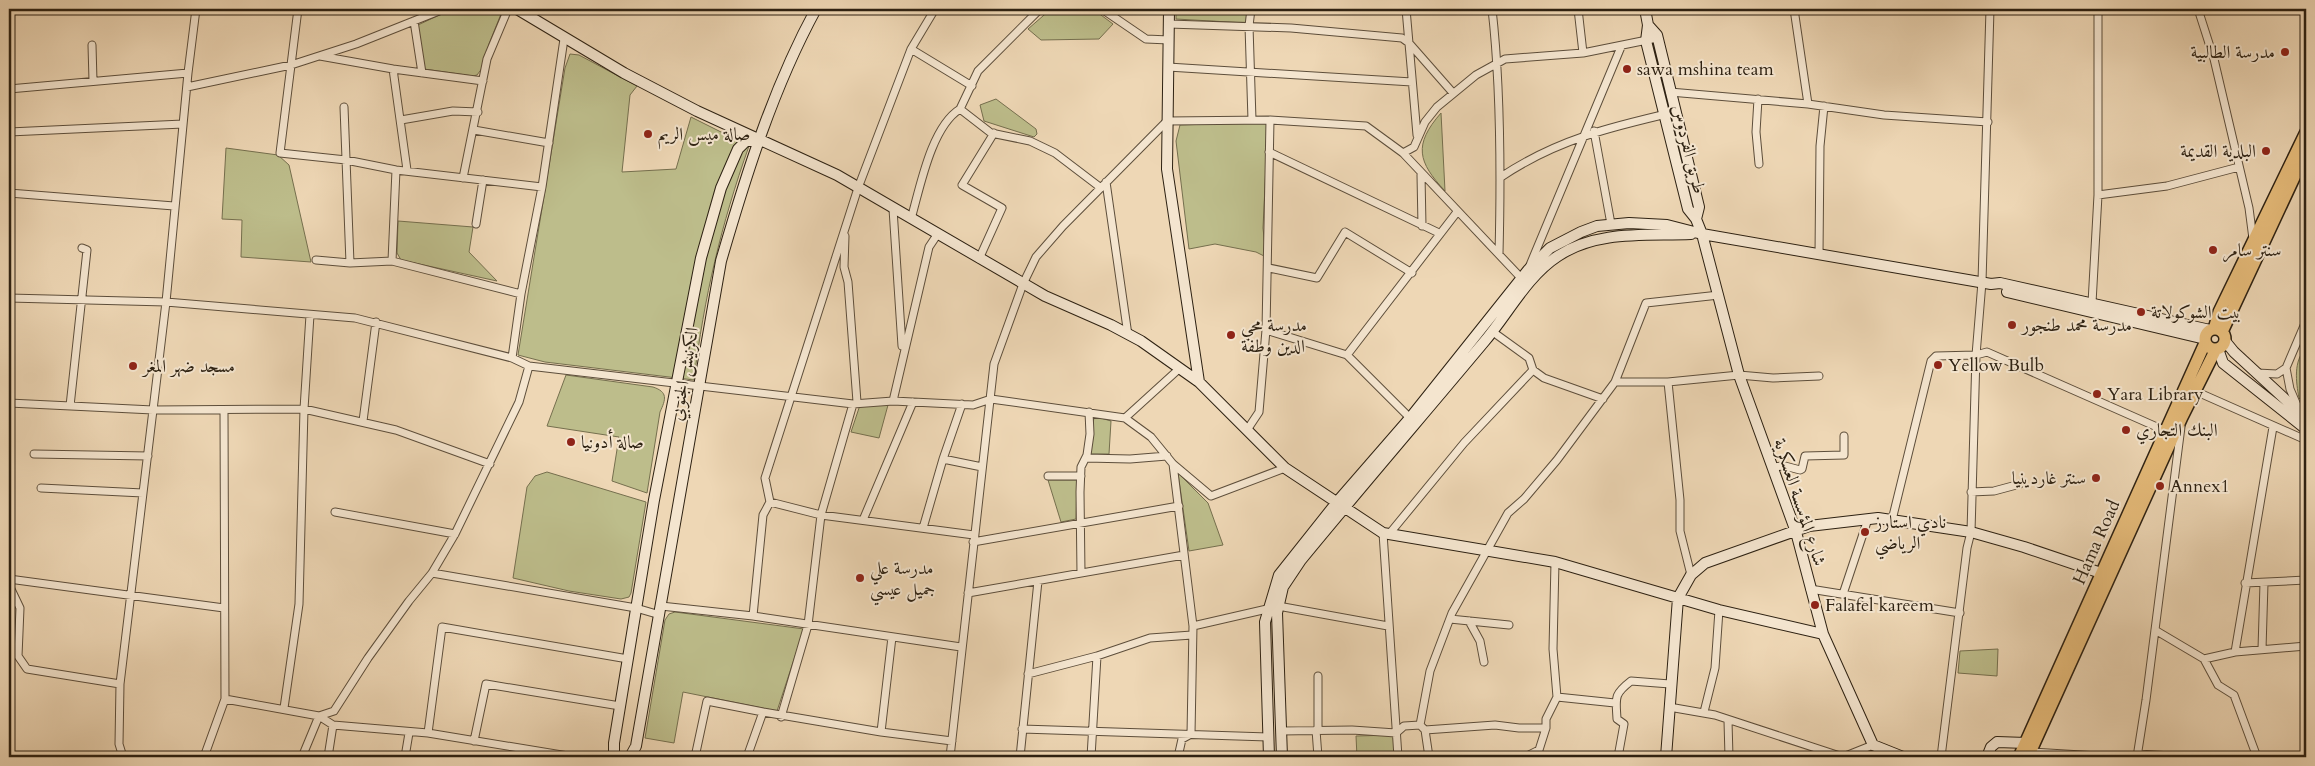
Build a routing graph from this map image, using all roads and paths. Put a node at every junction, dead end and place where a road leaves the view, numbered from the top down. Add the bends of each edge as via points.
1 (196, 9) edge
2 (298, 9) edge
3 (444, 9) edge
4 (508, 9) edge
5 (516, 9) edge
6 (816, 9) edge
7 (935, 9) edge
8 (1040, 9) edge
9 (1102, 9) edge
10 (1169, 9) edge
11 (1251, 9) edge
12 (1406, 9) edge
13 (1492, 9) edge
14 (1578, 9) edge
15 (1645, 9) edge
16 (1794, 9) edge
17 (1990, 9) edge
18 (2098, 9) edge
19 (2198, 9) edge
20 (414, 21) junction
21 (1169, 24) junction
22 (1648, 25) junction
23 (1249, 26) junction
24 (1657, 38) junction
25 (564, 39) junction
26 (1169, 40) junction
27 (1646, 41) junction
28 (1409, 43) junction
29 (92, 45) dead end
30 (1622, 47) junction
31 (912, 49) junction
32 (1583, 53) junction
33 (318, 56) junction
34 (1495, 64) junction
35 (291, 65) junction
36 (1168, 67) junction
37 (394, 69) junction
38 (1250, 72) junction
39 (188, 73) junction
40 (422, 73) junction
41 (93, 81) junction
42 (483, 81) junction
43 (1412, 82) junction
44 (972, 86) junction
45 (187, 87) junction
46 (9, 88) edge
47 (1670, 92) junction
48 (1453, 93) junction
49 (1758, 99) junction
50 (1808, 104) junction
51 (344, 106) dead end
52 (1824, 106) junction
53 (960, 110) junction
54 (478, 112) junction
55 (1669, 113) junction
56 (401, 120) junction
57 (1252, 120) junction
58 (1270, 120) junction
59 (1167, 121) junction
60 (1988, 122) junction
61 (184, 124) junction
62 (474, 130) junction
63 (1594, 131) junction
64 (9, 132) edge
65 (2306, 132) edge
66 (994, 133) junction
67 (1417, 136) junction
68 (1583, 136) junction
69 (759, 140) junction
70 (549, 142) junction
71 (1269, 152) junction
72 (2306, 152) edge
73 (1403, 153) junction
74 (346, 160) junction
75 (1759, 164) dead end
76 (2239, 167) junction
77 (396, 170) junction
78 (407, 170) junction
79 (1422, 175) junction
80 (1501, 177) junction
81 (463, 178) junction
82 (483, 180) junction
83 (1103, 185) junction
84 (542, 187) junction
85 (858, 188) junction
86 (9, 193) edge
87 (2098, 195) junction
88 (174, 206) junction
89 (893, 209) junction
90 (1457, 212) junction
91 (911, 219) junction
92 (476, 224) dead end
93 (1611, 224) junction
94 (1422, 226) junction
95 (845, 228) junction
96 (1439, 233) junction
97 (1702, 234) junction
98 (937, 235) junction
99 (2254, 243) junction
100 (82, 248) dead end
101 (1499, 254) junction
102 (1819, 254) junction
103 (979, 259) junction
104 (316, 260) dead end
105 (392, 261) junction
106 (350, 263) junction
107 (1269, 268) junction
108 (1412, 273) junction
109 (1526, 279) junction
110 (1987, 283) junction
111 (1023, 284) junction
112 (521, 294) junction
113 (1719, 294) junction
114 (9, 298) edge
115 (82, 299) junction
116 (166, 302) junction
117 (2092, 303) junction
118 (310, 315) junction
119 (2306, 321) edge
120 (376, 322) junction
121 (1266, 330) junction
122 (1492, 332) junction
123 (1128, 334) junction
124 (2303, 337) edge
125 (2214, 339) junction
126 (903, 351) junction
127 (1347, 355) junction
128 (1976, 355) junction
129 (512, 358) junction
130 (529, 366) junction
131 (1180, 368) junction
132 (2286, 368) junction
133 (1533, 370) junction
134 (2257, 373) junction
135 (1739, 376) junction
136 (1819, 376) dead end
137 (1199, 382) junction
138 (1615, 382) junction
139 (1668, 382) junction
140 (677, 384) junction
141 (698, 386) junction
142 (2195, 391) junction
143 (791, 396) junction
144 (991, 399) junction
145 (1603, 399) junction
146 (893, 401) junction
147 (913, 402) junction
148 (9, 403) edge
149 (855, 403) junction
150 (962, 404) junction
151 (70, 406) junction
152 (304, 409) junction
153 (153, 410) junction
154 (224, 410) junction
155 (1089, 412) junction
156 (2299, 412) junction
157 (2182, 417) junction
158 (1125, 418) junction
159 (364, 421) junction
160 (1413, 421) junction
161 (2306, 422) edge
162 (2273, 427) junction
163 (2306, 429) edge
164 (1247, 430) junction
165 (2166, 431) junction
166 (1844, 436) dead end
167 (2306, 440) edge
168 (34, 454) dead end
169 (148, 456) junction
170 (1167, 456) junction
171 (1086, 458) junction
172 (943, 459) junction
173 (490, 464) junction
174 (1173, 464) junction
175 (982, 467) junction
176 (1772, 467) junction
177 (1285, 468) junction
178 (1048, 476) dead end
179 (1081, 476) junction
180 (2020, 484) dead end
181 (41, 488) dead end
182 (1971, 492) junction
183 (143, 493) junction
184 (770, 502) junction
185 (1341, 505) junction
186 (1179, 506) junction
187 (10, 507) edge
188 (335, 512) dead end
189 (821, 515) junction
190 (9, 518) edge
191 (863, 520) junction
192 (1868, 520) junction
193 (1892, 520) junction
194 (1080, 523) junction
195 (923, 528) junction
196 (1796, 532) junction
197 (1971, 532) junction
198 (1386, 533) junction
199 (455, 534) junction
200 (974, 538) junction
201 (1486, 550) junction
202 (1184, 555) junction
203 (1555, 562) junction
204 (432, 573) junction
205 (1081, 573) junction
206 (2101, 573) junction
207 (1691, 575) junction
208 (9, 579) edge
209 (2306, 580) edge
210 (1038, 581) junction
211 (2245, 583) junction
212 (2264, 583) junction
213 (9, 585) edge
214 (1810, 590) junction
215 (968, 593) junction
216 (131, 594) junction
217 (1843, 594) junction
218 (1678, 598) junction
219 (1278, 606) junction
220 (224, 608) junction
221 (636, 608) junction
222 (1268, 609) junction
223 (661, 610) junction
224 (1719, 610) junction
225 (1960, 613) junction
226 (753, 616) junction
227 (1450, 618) junction
228 (1469, 621) junction
229 (808, 625) junction
230 (1509, 625) dead end
231 (1193, 626) junction
232 (1388, 626) junction
233 (2155, 630) junction
234 (1823, 634) junction
235 (1192, 635) junction
236 (892, 637) junction
237 (2306, 646) edge
238 (961, 647) junction
239 (2262, 649) junction
240 (2235, 652) junction
241 (1097, 656) junction
242 (628, 658) junction
243 (2204, 659) junction
244 (1484, 662) dead end
245 (1028, 674) junction
246 (1318, 676) dead end
247 (120, 684) junction
248 (1670, 684) junction
249 (1557, 697) junction
250 (224, 699) junction
251 (1615, 702) junction
252 (620, 706) junction
253 (1669, 707) junction
254 (284, 708) junction
255 (763, 712) junction
256 (1704, 712) junction
257 (319, 716) junction
258 (781, 717) junction
259 (1728, 721) junction
260 (333, 725) junction
261 (1423, 727) junction
262 (1546, 728) junction
263 (1022, 730) junction
264 (1317, 730) junction
265 (881, 732) junction
266 (1094, 732) junction
267 (1281, 732) junction
268 (409, 733) junction
269 (428, 733) junction
270 (1396, 733) junction
271 (1191, 734) junction
272 (1268, 737) junction
273 (952, 741) junction
274 (474, 742) junction
275 (1873, 745) junction
276 (2029, 752) edge
277 (2306, 755) edge
278 (2138, 756) edge
279 (123, 757) edge
280 (204, 757) edge
281 (302, 757) edge
282 (328, 757) edge
283 (405, 757) edge
284 (574, 757) edge
285 (614, 757) edge
286 (630, 757) edge
287 (695, 757) edge
288 (746, 757) edge
289 (950, 757) edge
290 (1020, 757) edge
291 (1091, 757) edge
292 (1178, 757) edge
293 (1269, 757) edge
294 (1282, 757) edge
295 (1318, 757) edge
296 (1398, 757) edge
297 (1429, 757) edge
298 (1525, 757) edge
299 (1618, 757) edge
300 (1666, 757) edge
301 (1729, 757) edge
302 (1843, 757) edge
303 (1903, 757) edge
304 (1941, 757) edge
305 (1987, 757) edge
306 (2019, 757) edge
307 (2115, 757) edge
308 (2189, 757) edge
309 (2257, 757) edge
310 (2291, 757) edge

1 - 39 street
2 - 35 street
3 - 20 street
4 - 42 street via 487,59
5 - 25 main road
6 - 69 main road, الكرنيش الجنوبي via 774,99
7 - 31 street
8 - 44 street via 978,71
9 - 26 street via 1146,39
10 - 21 main road
11 - 23 street
12 - 28 street
13 - 34 street
14 - 32 street
15 - 22 main road, طريق الفردوس
16 - 50 street
17 - 60 street
18 - 87 street
19 - 76 street via 2214,60
20 - 33 street
20 - 40 street
21 - 23 street
21 - 26 main road
22 - 24 main road, طريق الفردوس
22 - 27 main road, طريق الفردوس
23 - 28 street via 1402,38
23 - 38 street
24 - 27 street
24 - 47 main road, طريق الفردوس
25 - 69 main road via 697,111
25 - 70 street
26 - 36 main road
27 - 30 street
27 - 55 main road, طريق الفردوس
28 - 43 street
28 - 48 street
29 - 41 street
30 - 32 street
30 - 68 street
31 - 44 street
31 - 85 street
32 - 34 street via 1505,59
33 - 35 street
33 - 37 street
34 - 48 street
34 - 80 street
35 - 45 street
35 - 74 street via 280,152
36 - 38 street
36 - 59 main road
37 - 40 street
37 - 56 street
38 - 43 street
38 - 57 street
39 - 41 street
39 - 45 street
40 - 42 street
41 - 46 street
42 - 54 street
43 - 67 street
44 - 53 street
45 - 61 street
47 - 49 street
47 - 55 main road, طريق الفردوس
48 - 67 street via 1425,122
49 - 50 street
49 - 75 street via 1756,132
50 - 52 street
51 - 74 street
52 - 60 street via 1884,115
52 - 102 street via 1820,146
53 - 66 street
53 - 91 street via 952,114 929,157
54 - 56 street via 453,111
54 - 62 street
55 - 63 street
55 - 97 main road, طريق الفردوس via 1699,207 1696,219
56 - 78 street
57 - 58 street
57 - 59 street
58 - 71 street
58 - 73 street via 1366,126
59 - 83 street
59 - 137 main road via 1167,169
60 - 110 street
61 - 64 street
61 - 88 street
62 - 70 street
62 - 81 street
63 - 68 street
63 - 93 street
65 - 99 main road, Hama Road
66 - 83 street via 1030,141
66 - 103 street via 962,185 1002,208
67 - 73 street via 1414,146
68 - 80 street via 1528,158
68 - 109 street
69 - 85 main road via 837,175
69 - 140 main road via 740,144 721,188 701,258
69 - 141 main road, الكرنيش الجنوبي via 721,261
70 - 84 street
71 - 94 street
71 - 107 street
72 - 125 main road, Hama Road
73 - 79 street
74 - 77 street
74 - 106 street
76 - 87 street via 2167,186
76 - 99 street
77 - 78 street
77 - 105 street
78 - 81 street
79 - 90 street
79 - 94 street
80 - 101 street
81 - 82 street
82 - 84 street
82 - 92 street
83 - 111 street via 1036,257
83 - 123 street
84 - 112 street
85 - 89 main road
85 - 95 street
86 - 88 street
87 - 117 street
88 - 116 street
89 - 91 main road
89 - 126 street
90 - 96 street
90 - 101 street
91 - 98 main road
93 - 97 main road via 1667,225
93 - 109 main road via 1596,226 1550,248
94 - 96 street
95 - 143 street
95 - 149 street via 844,267 848,282
96 - 108 street
97 - 102 main road
97 - 109 main road via 1629,234 1603,238 1558,255
97 - 113 main road, شارع المؤسسة العسكرية
98 - 103 main road
98 - 126 street via 929,247
99 - 125 main road, Hama Road via 2219,312
100 - 115 street via 87,250
101 - 109 street
102 - 110 main road
103 - 111 main road
104 - 106 street
105 - 106 street
105 - 112 street
107 - 108 street via 1317,278 1345,232
107 - 121 street
108 - 127 street
109 - 122 main road
109 - 160 main road
110 - 117 main road
110 - 125 main road via 1998,290
110 - 128 street
111 - 123 main road
111 - 144 street via 994,364
112 - 129 street
113 - 135 main road, شارع المؤسسة العسكرية
113 - 138 street via 1646,303
114 - 115 street
115 - 116 street
115 - 151 street
116 - 118 street
116 - 153 street
117 - 125 main road
118 - 120 street
118 - 152 street
119 - 124 street
120 - 129 street
120 - 159 street
121 - 127 street
121 - 164 street via 1259,412
122 - 133 street via 1529,358
122 - 160 main road
123 - 131 main road
124 - 132 street
125 - 134 main road
125 - 142 main road, Hama Road
125 - 163 main road via 2223,364
125 - 165 main road, Hama Road
126 - 146 street
127 - 160 street
128 - 165 street via 1987,352
128 - 182 street
128 - 193 street via 1936,356 1930,361
129 - 130 street
130 - 140 street
130 - 173 street via 520,402
131 - 137 main road
131 - 158 street
132 - 134 street via 2277,374
132 - 156 street
133 - 145 street via 1544,378
133 - 198 street
134 - 156 main road
135 - 136 street
135 - 139 street
135 - 176 main road, شارع المؤسسة العسكرية
137 - 164 main road
138 - 139 street
138 - 145 street
139 - 207 street via 1680,531
140 - 141 street
140 - 221 main road
141 - 143 street
141 - 223 main road, الكرنيش الجنوبي
142 - 157 main road, Hama Road
142 - 162 street
143 - 149 street
143 - 184 street via 766,478
144 - 150 street via 973,405
144 - 155 street
144 - 175 street
145 - 201 street via 1524,499 1508,513
146 - 147 street
146 - 149 street
147 - 150 street
147 - 191 street
148 - 151 street
149 - 189 street
150 - 172 street
151 - 153 street
152 - 154 street
152 - 159 street
152 - 254 street via 299,604
153 - 154 street
153 - 169 street
154 - 220 street
155 - 158 street
155 - 171 street
156 - 161 main road
157 - 233 street
157 - 276 main road, Hama Road
158 - 170 street via 1151,437
159 - 173 street
160 - 185 main road
162 - 167 street
162 - 211 street
164 - 177 main road
165 - 206 main road, Hama Road
166 - 176 street via 1844,455 1805,456 1800,470
168 - 169 street
169 - 183 street
170 - 171 street
170 - 174 street
171 - 179 street
172 - 175 street
172 - 195 street
173 - 199 street
174 - 177 street via 1211,496
174 - 186 street
175 - 200 street
176 - 196 main road, شارع المؤسسة العسكرية
177 - 185 main road
178 - 179 street
179 - 194 street
180 - 182 street via 1994,491
181 - 183 street
182 - 197 street
183 - 216 street
184 - 189 street
184 - 226 street via 763,514
185 - 198 main road
185 - 219 main road via 1288,577
185 - 222 main road via 1279,575
186 - 194 street
186 - 202 street
187 - 190 street
188 - 199 street
189 - 191 street
189 - 229 street
191 - 195 street
192 - 193 main road
192 - 196 main road via 1809,526
192 - 217 street
193 - 197 main road
194 - 200 street
194 - 205 street
195 - 200 street
196 - 207 main road via 1706,562
196 - 214 main road, شارع المؤسسة العسكرية
197 - 206 main road
197 - 225 street
198 - 201 main road
198 - 232 street
199 - 204 street
200 - 215 street
201 - 203 main road
201 - 227 street
202 - 205 street
202 - 231 street
203 - 218 main road
203 - 249 street via 1553,649
204 - 221 street
204 - 257 street via 394,622 334,711
205 - 210 street
206 - 276 main road, Hama Road
207 - 218 main road
208 - 216 street
209 - 212 street
210 - 215 street
210 - 245 street
211 - 212 street
211 - 240 street
212 - 239 street
213 - 247 street via 20,608 18,656 27,669
214 - 217 street
214 - 234 main road, شارع المؤسسة العسكرية
215 - 238 street
216 - 220 street
216 - 247 street
217 - 225 street
218 - 224 main road
218 - 248 main road
219 - 232 street
219 - 267 main road
220 - 250 street
221 - 223 street
221 - 242 main road
222 - 231 street
222 - 272 main road
223 - 226 street
223 - 286 main road, الكرنيش الجنوبي via 636,746
224 - 234 main road
224 - 256 street via 1715,668
225 - 304 street
226 - 229 street
227 - 228 street
227 - 261 street via 1430,671
228 - 230 street
228 - 244 street via 1480,641
229 - 236 street
229 - 258 street
231 - 235 street
232 - 270 street
233 - 243 street
233 - 278 street
234 - 275 main road, شارع المؤسسة العسكرية
235 - 241 street via 1150,638
235 - 271 street
236 - 238 street
236 - 265 street
237 - 239 street
238 - 273 street
239 - 240 street
240 - 243 street
241 - 245 street
241 - 266 street
242 - 252 main road
242 - 269 street via 442,628
243 - 309 street via 2218,686 2234,695
245 - 263 street
246 - 264 street
247 - 279 street via 119,744
248 - 251 street via 1631,681 1618,693
248 - 253 main road
249 - 251 street
249 - 262 street via 1546,719
250 - 254 street
250 - 280 street
251 - 299 street via 1617,719 1624,724
252 - 274 street via 486,684
252 - 285 main road
253 - 256 street
253 - 300 main road
254 - 257 street
255 - 258 street
255 - 287 street via 707,701
255 - 288 street
256 - 259 street
257 - 260 street
257 - 281 street
258 - 265 street
259 - 301 street
259 - 302 street
260 - 268 street
260 - 282 street
261 - 262 street via 1495,725
261 - 270 street via 1404,726
261 - 297 street
262 - 298 street via 1539,750
263 - 266 street
263 - 290 street
264 - 267 street
264 - 270 street
264 - 295 street
265 - 273 street
266 - 271 street
266 - 291 street
267 - 294 main road
268 - 269 street
268 - 283 street
269 - 274 street
270 - 296 street
271 - 272 street
271 - 292 street via 1182,739
272 - 293 main road
273 - 289 street
274 - 284 street
275 - 302 street
275 - 303 main road
276 - 305 main road via 1997,742
276 - 306 main road, Hama Road
276 - 307 street
277 - 310 street
278 - 308 street

